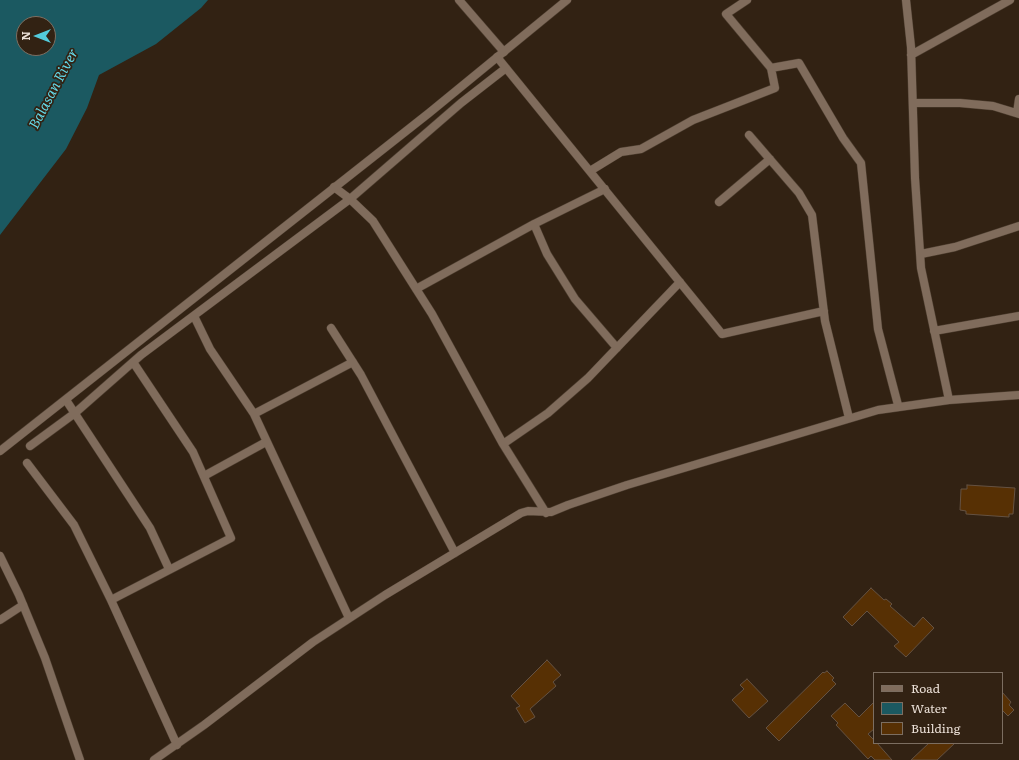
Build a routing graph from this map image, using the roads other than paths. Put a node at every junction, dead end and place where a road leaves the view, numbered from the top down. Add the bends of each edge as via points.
1 (459, 0) edge
2 (567, 0) edge
3 (747, 0) edge
4 (906, 0) edge
5 (1010, 0) edge
6 (1001, 2) edge
7 (501, 55) junction
8 (911, 56) junction
9 (506, 68) junction
10 (771, 68) junction
11 (1019, 99) edge
12 (913, 103) junction
13 (1018, 114) edge
14 (750, 135) dead end
15 (770, 159) junction
16 (590, 171) junction
17 (334, 188) junction
18 (605, 189) junction
19 (350, 199) junction
20 (719, 202) dead end
21 (534, 224) junction
22 (1019, 226) edge
23 (920, 254) junction
24 (680, 282) junction
25 (416, 290) junction
26 (824, 311) junction
27 (194, 316) junction
28 (1019, 316) edge
29 (331, 328) dead end
30 (934, 331) junction
31 (618, 348) junction
32 (134, 362) junction
33 (353, 362) junction
34 (1019, 395) edge
35 (66, 400) junction
36 (949, 400) junction
37 (898, 406) junction
38 (75, 413) junction
39 (254, 414) junction
40 (849, 418) junction
41 (266, 442) junction
42 (503, 444) junction
43 (30, 446) dead end
44 (0, 451) edge
45 (27, 463) dead end
46 (204, 476) junction
47 (546, 513) junction
48 (455, 553) junction
49 (0, 556) edge
50 (168, 569) junction
51 (111, 600) junction
52 (23, 605) junction
53 (349, 618) junction
54 (0, 620) edge
55 (177, 744) junction
56 (80, 760) edge
57 (154, 760) edge

1 - 7 street
2 - 7 street
3 - 10 street via 726,14
4 - 8 street
5 - 6 street
6 - 8 street
7 - 9 street
7 - 17 street
8 - 12 street
9 - 16 street
9 - 19 street via 461,103
10 - 16 street via 775,88 693,120 642,149 621,152
10 - 37 street via 799,63 843,138 861,163 878,329
11 - 13 street
12 - 13 street via 993,106
12 - 23 street
14 - 15 street
15 - 20 street
15 - 26 street via 799,193 812,215
16 - 18 street
17 - 19 street
17 - 35 street
18 - 21 street
18 - 24 street
19 - 25 street via 373,221
19 - 27 street
21 - 25 street
21 - 31 street via 547,254 575,299
22 - 23 street via 955,247
23 - 30 street
24 - 26 street via 722,334
24 - 31 street
25 - 42 street via 432,314
26 - 40 street
27 - 32 street
27 - 39 street via 210,349
28 - 30 street
29 - 33 street
30 - 36 street
31 - 42 street via 548,413
32 - 38 street
32 - 46 street via 193,452
33 - 39 street
33 - 48 street
34 - 36 street
35 - 38 street
35 - 44 street
36 - 37 street
37 - 40 street
38 - 43 street
38 - 50 street via 150,528
39 - 41 street
40 - 47 street via 627,485
41 - 46 street
41 - 53 street
42 - 47 street
45 - 51 street via 74,525
46 - 50 street via 231,538
47 - 48 street via 521,513
48 - 53 street
49 - 52 street
50 - 51 street
51 - 55 street
52 - 54 street
52 - 56 street via 45,658
53 - 55 street via 267,675
55 - 57 street

